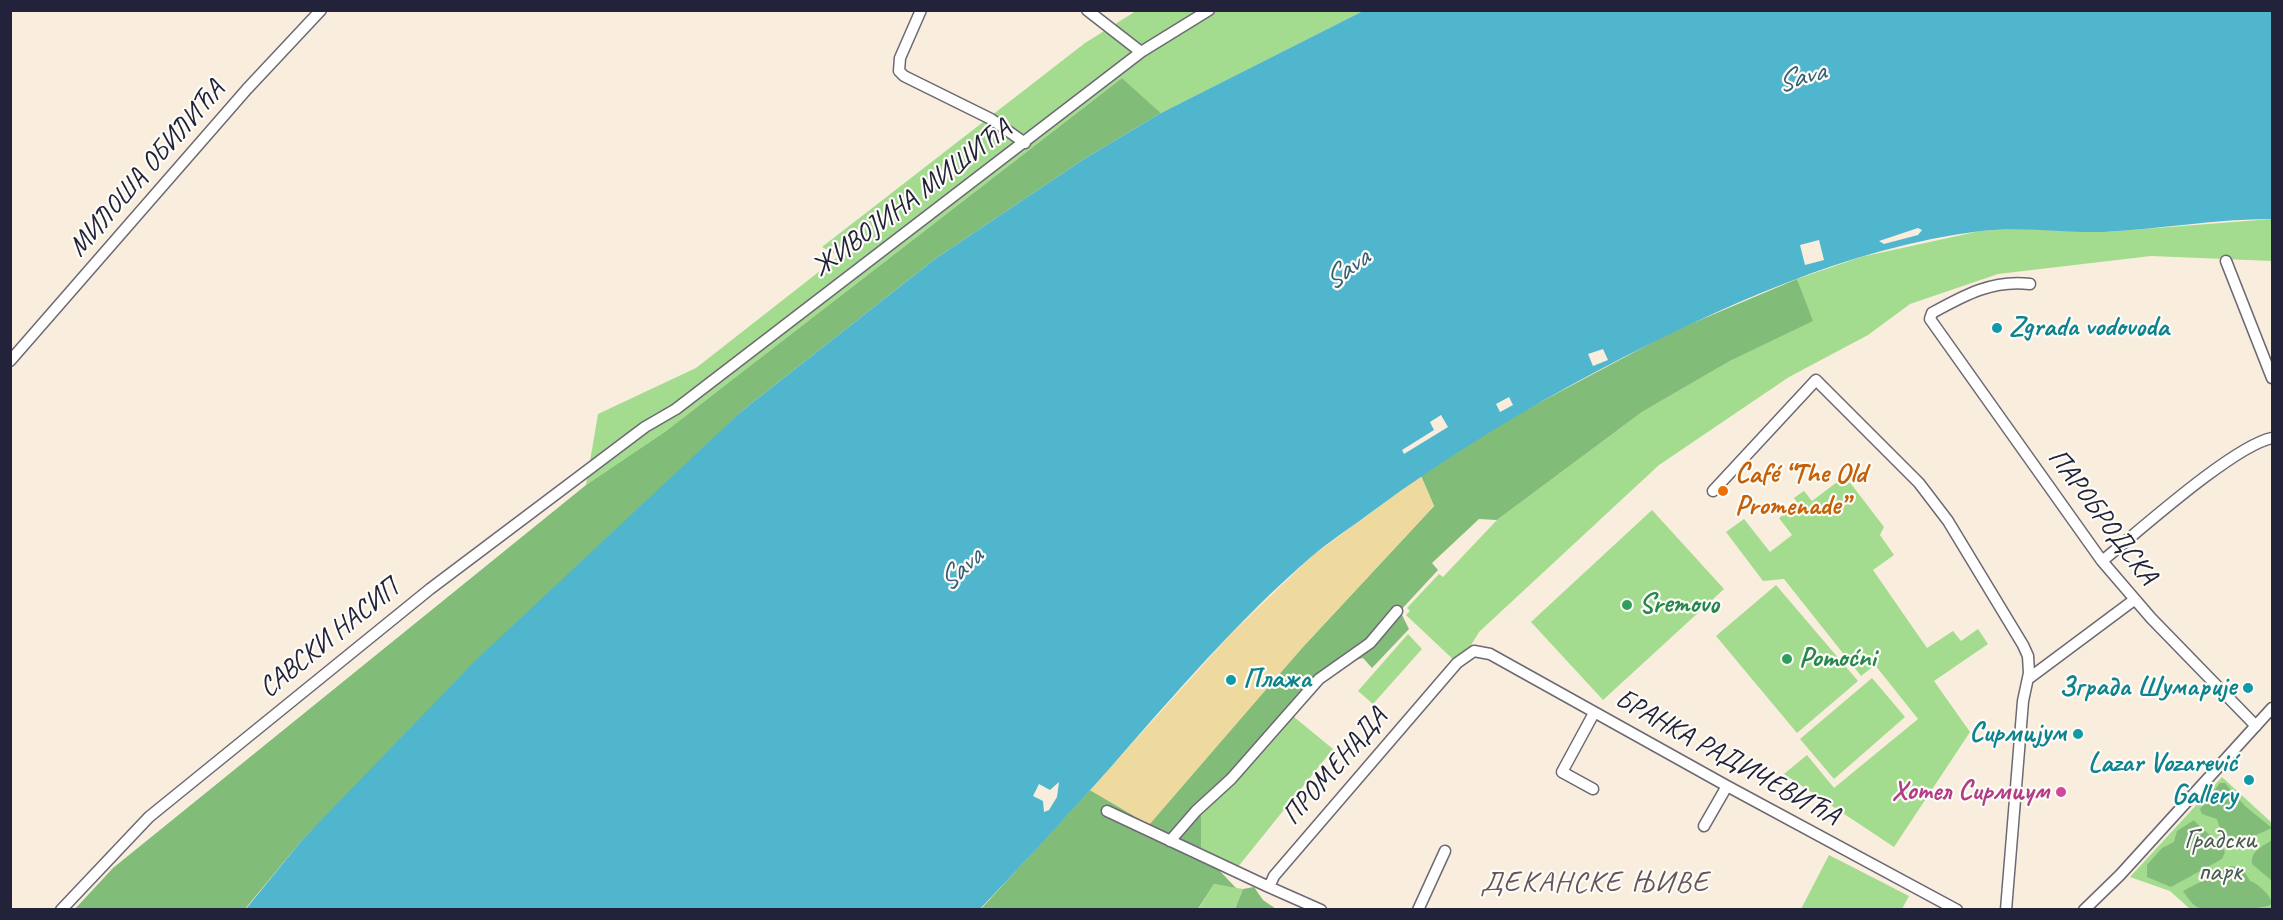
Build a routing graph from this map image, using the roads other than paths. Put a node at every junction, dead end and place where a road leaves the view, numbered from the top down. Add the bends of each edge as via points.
1 (321, 10) edge
2 (921, 10) edge
3 (1087, 10) edge
4 (1204, 12) edge
5 (1141, 52) junction
6 (1025, 144) junction
7 (2226, 261) dead end
8 (2030, 284) dead end
9 (10, 361) edge
10 (2272, 378) edge
11 (645, 427) joint
12 (2272, 438) edge
13 (1713, 491) dead end
14 (2102, 561) junction
15 (2134, 600) junction
16 (1397, 611) dead end
17 (1474, 651) joint
18 (2028, 679) junction
19 (2272, 708) edge
20 (1594, 713) junction
21 (2256, 726) junction
22 (1727, 786) junction
23 (1593, 789) dead end
24 (1107, 812) dead end
25 (1704, 826) dead end
26 (1170, 841) junction
27 (1445, 851) dead end
28 (1269, 887) junction
29 (2087, 906) edge
30 (1313, 908) edge
31 (61, 909) edge
32 (1418, 909) edge
33 (1957, 909) edge
34 (2006, 909) edge
35 (2078, 909) edge

1 - 9 street, МИЛОША ОБИЛИЋА
2 - 6 street via 900,58 899,71 991,119
3 - 5 street
4 - 5 street, ЖИВОЈИНА МИШИЋА
5 - 6 street, ЖИВОЈИНА МИШИЋА
6 - 11 street, ЖИВОЈИНА МИШИЋА via 676,409
7 - 10 street
8 - 14 street, ПАРОБРОДСКА via 2009,282 1970,292 1932,313 1930,319
11 - 31 street, САВСКИ НАСИП via 430,590 149,816
12 - 14 street via 2250,447 2211,474
13 - 18 street via 1816,380 1919,483 1948,521 2023,645 2029,665
14 - 15 street, ПАРОБРОДСКА
15 - 18 street
15 - 21 street, ПАРОБРОДСКА
16 - 26 street via 1370,643 1319,679 1291,707 1231,779
17 - 20 street, БРАНКА РАДИЧЕВИЋА via 1490,654
17 - 28 street, ПРОМЕНАДА via 1458,663 1288,857
18 - 34 street
19 - 21 street
20 - 22 street, БРАНКА РАДИЧЕВИЋА
20 - 23 street via 1562,772
21 - 29 street
22 - 25 street
22 - 33 street, БРАНКА РАДИЧЕВИЋА
24 - 26 street
26 - 28 street
27 - 32 street
28 - 30 street
29 - 35 street

